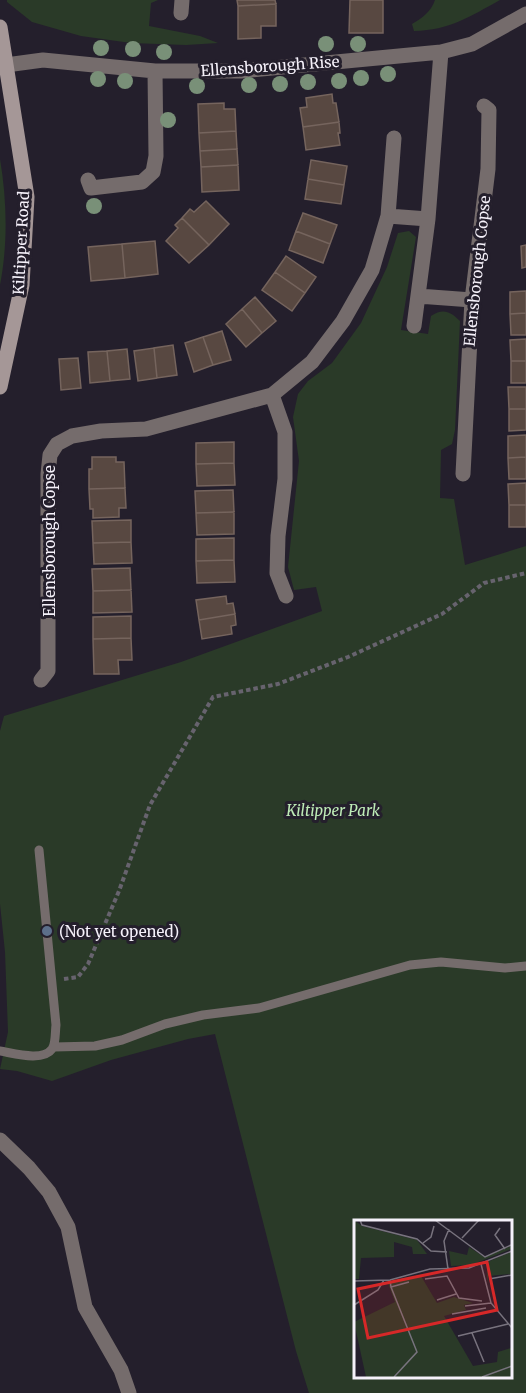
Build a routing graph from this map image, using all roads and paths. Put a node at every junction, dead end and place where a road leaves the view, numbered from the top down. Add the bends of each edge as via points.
1 (526, 14) edge
2 (0, 27) edge
3 (441, 52) junction
4 (6, 64) junction
5 (154, 71) junction
6 (484, 106) dead end
7 (394, 138) dead end
8 (88, 180) dead end
9 (388, 216) junction
10 (428, 219) junction
11 (418, 296) junction
12 (471, 300) junction
13 (414, 326) dead end
14 (0, 387) edge
15 (272, 395) junction
16 (463, 474) dead end
17 (526, 573) edge
18 (286, 596) dead end
19 (41, 680) dead end
20 (39, 850) dead end
21 (526, 966) edge
22 (52, 981) junction
23 (54, 1047) junction
24 (0, 1051) edge
25 (0, 1140) edge
26 (129, 1393) edge

1 - 3 street, Ellensborough Rise via 472,44
2 - 4 street, Kiltipper Road
3 - 5 street, Ellensborough Rise via 241,71
3 - 10 street
4 - 5 street, Ellensborough Rise via 43,60
4 - 14 street, Kiltipper Road via 27,197 22,285
5 - 8 street via 153,172 142,182 91,188
6 - 12 street, Ellensborough Copse via 489,110 488,169
7 - 9 street, Ellensborough Copse
9 - 10 street
9 - 15 street, Ellensborough Copse via 372,270 343,321 312,362
10 - 11 street
11 - 12 street
11 - 13 street
12 - 16 street, Ellensborough Copse
15 - 18 street via 285,432 278,573
15 - 19 street, Ellensborough Copse via 146,429 101,431 72,436 57,444 50,455 48,474 48,671
17 - 22 path via 483,583 442,614 348,657 278,684 213,697 150,805 88,964 78,978
20 - 22 lane
21 - 23 lane via 441,962 410,965 259,1008 165,1024 122,1040 95,1046
22 - 23 lane
23 - 24 lane via 39,1056
25 - 26 street via 49,1192 68,1227 84,1307 121,1370

